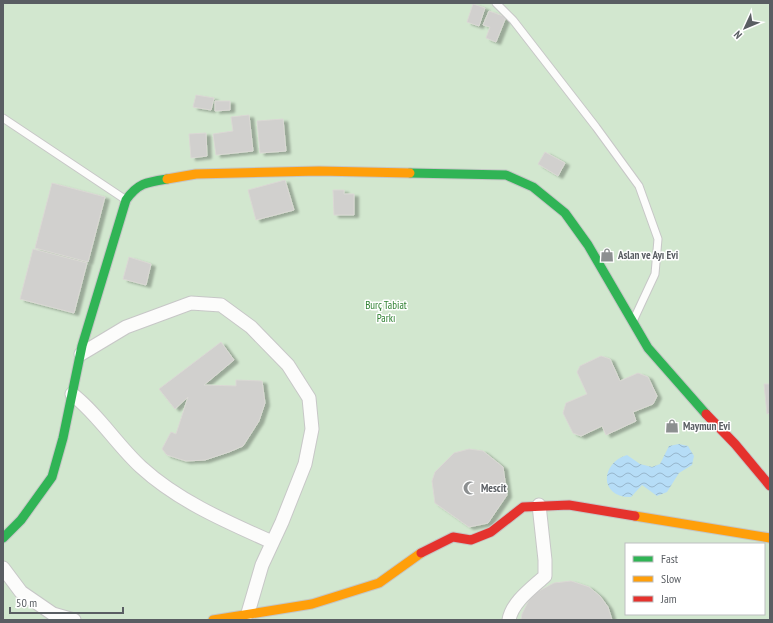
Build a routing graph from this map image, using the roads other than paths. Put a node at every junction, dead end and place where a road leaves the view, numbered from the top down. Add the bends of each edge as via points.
1 (496, 3) edge
2 (3, 118) edge
3 (126, 200) junction
4 (633, 322) junction
5 (80, 354) junction
6 (72, 394) junction
7 (770, 486) edge
8 (539, 505) junction
9 (3, 538) edge
10 (770, 538) edge
11 (272, 542) junction
12 (3, 568) edge
13 (248, 614) junction
14 (74, 620) edge
15 (213, 620) edge
16 (509, 620) edge

1 - 4 lane via 513,20 639,186 658,239 655,274
2 - 3 lane
3 - 4 street via 134,188 147,182 196,174 319,171 506,175 533,187 565,213 588,245
3 - 5 street
4 - 7 street via 648,348 673,378 735,444
5 - 6 street
5 - 11 street via 126,327 191,303 221,305 251,327 288,365 309,398 310,406 312,429 304,464
6 - 9 street via 52,477 21,520
6 - 11 street via 87,405 140,466 170,490 225,521
8 - 10 street via 569,505
8 - 13 street via 523,507 491,532 471,540 452,538 425,550 379,583 312,604
8 - 16 street via 545,560 544,576 510,612
11 - 13 street via 262,565
12 - 14 street via 21,592 53,614
13 - 15 street

